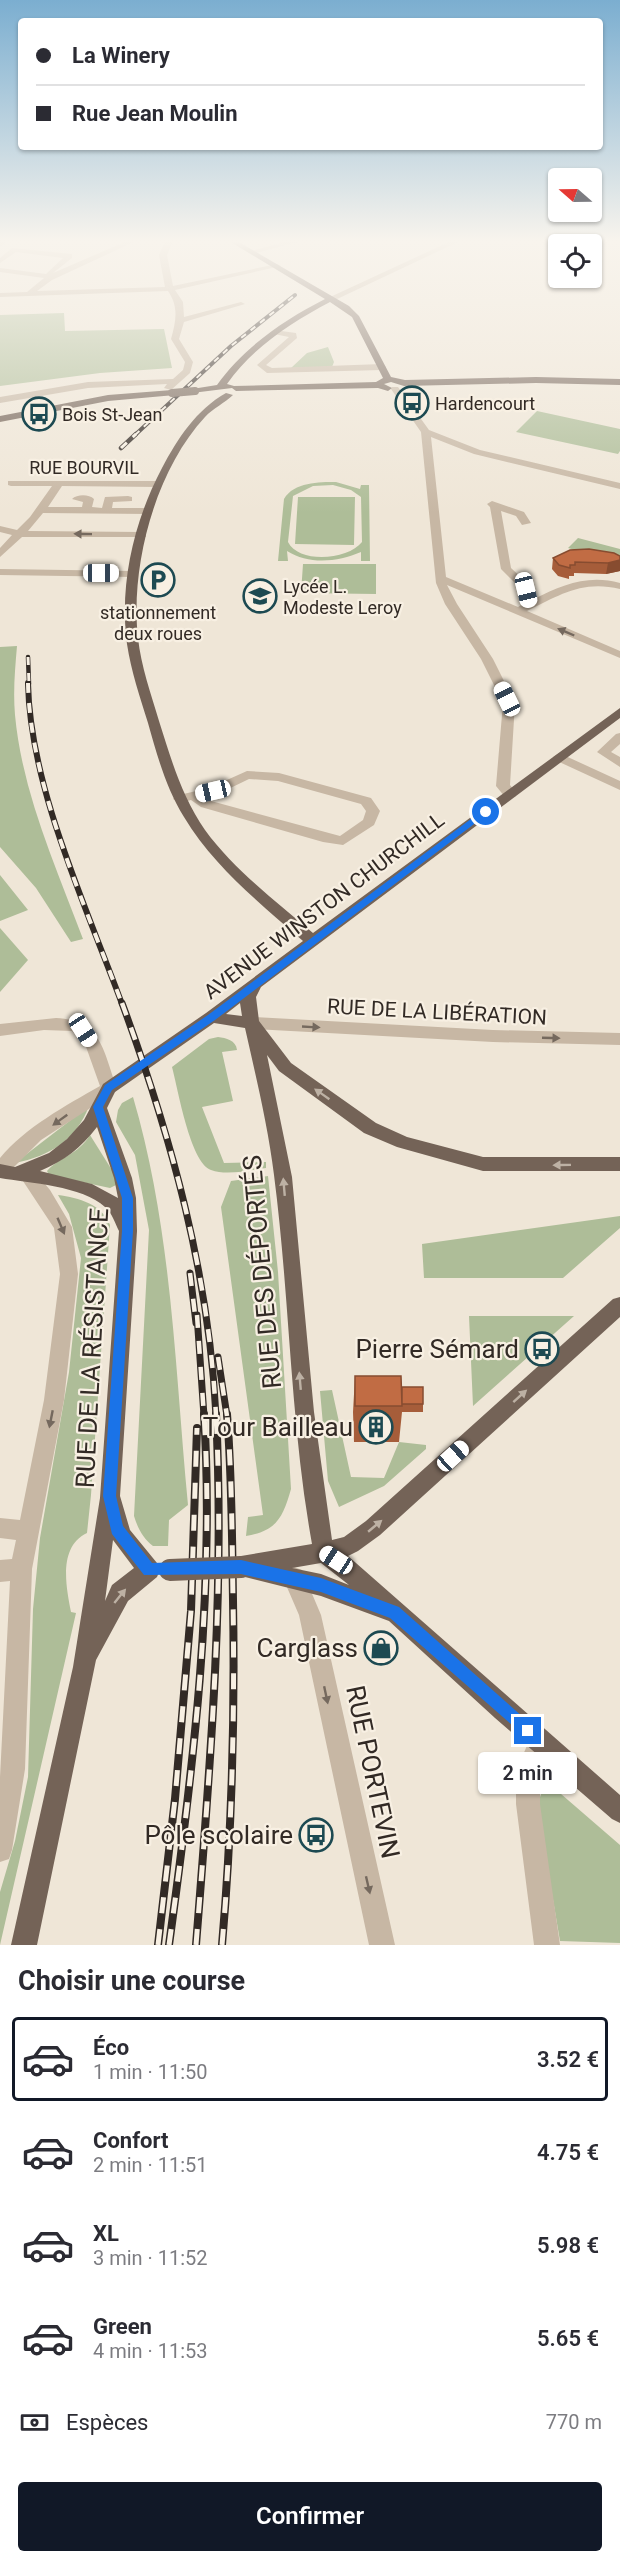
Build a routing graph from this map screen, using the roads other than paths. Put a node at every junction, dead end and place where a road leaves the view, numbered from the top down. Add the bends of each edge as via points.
1 (177, 332) edge
2 (276, 332) joint
3 (363, 332) edge
4 (382, 367) junction
5 (388, 379) junction
6 (176, 381) junction
7 (620, 382) edge
8 (379, 385) junction
9 (399, 386) junction
10 (225, 391) junction
11 (162, 394) junction
12 (0, 400) edge
13 (0, 419) edge
14 (426, 432) junction
15 (10, 483) dead end
16 (59, 484) junction
17 (158, 484) junction
18 (620, 486) edge
19 (77, 499) dead end
20 (128, 499) dead end
21 (41, 510) junction
22 (86, 510) junction
23 (106, 511) junction
24 (148, 511) junction
25 (526, 523) dead end
26 (0, 530) edge
27 (20, 534) junction
28 (142, 535) junction
29 (0, 554) edge
30 (0, 572) edge
31 (132, 574) junction
32 (440, 578) junction
33 (620, 586) edge
34 (526, 590) junction
35 (560, 591) junction
36 (522, 608) junction
37 (620, 655) edge
38 (620, 712) edge
39 (620, 737) edge
40 (559, 757) junction
41 (620, 763) edge
42 (504, 771) junction
43 (524, 784) junction
44 (620, 786) edge
45 (510, 794) junction
46 (194, 796) junction
47 (180, 799) junction
48 (313, 941) junction
49 (255, 985) junction
50 (212, 1017) junction
51 (252, 1023) junction
52 (0, 1030) edge
53 (620, 1039) edge
54 (109, 1088) junction
55 (98, 1107) junction
56 (620, 1164) edge
57 (8, 1174) edge
58 (128, 1231) junction
59 (620, 1305) edge
60 (110, 1496) junction
61 (0, 1528) edge
62 (28, 1531) junction
63 (351, 1545) junction
64 (324, 1552) junction
65 (241, 1567) junction
66 (347, 1568) junction
67 (11, 1570) edge
68 (160, 1570) junction
69 (294, 1578) junction
70 (394, 1612) junction
71 (84, 1666) junction
72 (540, 1742) junction
73 (620, 1811) edge
74 (0, 1850) edge
75 (24, 1945) edge
76 (382, 1945) edge
77 (547, 1945) edge

1 - 6 street via 175,339 189,362 187,371
2 - 4 street via 293,338 261,364 265,369
2 - 10 main road via 230,376
3 - 4 main road
4 - 5 main road
5 - 8 main road
5 - 9 main road
6 - 11 street
6 - 12 street via 88,385
7 - 9 main road via 544,380
8 - 9 main road
8 - 10 main road
9 - 14 street
10 - 11 main road, bridge
10 - 17 main road via 198,419
11 - 13 main road via 108,398
14 - 18 street via 477,452
14 - 32 street
15 - 16 street, RUE BOURVIL
16 - 17 street, RUE BOURVIL
16 - 21 street
17 - 24 main road
19 - 22 street via 89,499
20 - 23 street via 110,499
21 - 22 street
21 - 27 street
22 - 23 street
23 - 24 street
24 - 28 main road
25 - 34 street via 520,513 494,505 506,569
26 - 27 street
28 -> 27 street
27 - 29 street
28 - 31 main road
30 - 31 street
31 - 47 main road via 129,598 138,666 160,747
32 - 36 street
32 - 42 street via 508,702
33 - 35 street via 593,580
34 - 35 street
34 - 36 street
35 - 36 street
37 -> 36 street
38 - 40 main road, AVENUE WINSTON CHURCHILL
39 - 41 street via 603,752
40 - 43 main road, AVENUE WINSTON CHURCHILL
40 - 44 street
42 - 43 street
42 - 45 street via 503,786
43 - 45 main road, AVENUE WINSTON CHURCHILL
45 - 48 main road, AVENUE WINSTON CHURCHILL
46 - 46 street via 247,775 279,777 366,801 373,811 369,822 343,841 206,804
46 - 47 street
47 - 48 main road via 216,852
48 - 49 main road, AVENUE WINSTON CHURCHILL
49 - 50 main road, AVENUE WINSTON CHURCHILL
49 - 51 main road, RUE DES DÉPORTÉS via 248,997
50 - 51 main road
50 - 54 main road, AVENUE WINSTON CHURCHILL
51 -> 53 street, RUE DE LA LIBÉRATION
56 -> 51 main road via 483,1164 403,1142 370,1128 285,1067
64 -> 51 main road, RUE DES DÉPORTÉS via 302,1404 284,1179
52 - 54 street via 68,1024 83,1030 94,1047
54 - 55 main road
54 -> 57 street via 9,1157
55 - 57 main road via 90,1124 55,1158
55 - 58 main road, RUE DE LA RÉSISTANCE via 123,1178
57 - 58 main road via 106,1197 119,1209
57 -> 62 street via 44,1195 63,1227 68,1245 69,1274 54,1400
58 - 60 main road, RUE DE LA RÉSISTANCE
63 -> 59 main road
60 - 68 main road, RUE DE LA RÉSISTANCE via 117,1529
60 - 71 main road
61 - 62 street
62 - 67 street
63 - 64 main road
63 - 66 main road
64 - 65 main road
64 - 66 main road
65 - 68 main road, bridge
65 - 69 main road
66 - 70 main road
67 - 74 street via 13,1769
71 -> 68 main road via 113,1604 131,1583
69 - 70 main road
69 -> 76 street, RUE PORTEVIN via 310,1615
70 - 72 main road
71 - 75 main road
72 - 73 main road
72 - 77 street via 528,1771 528,1804

